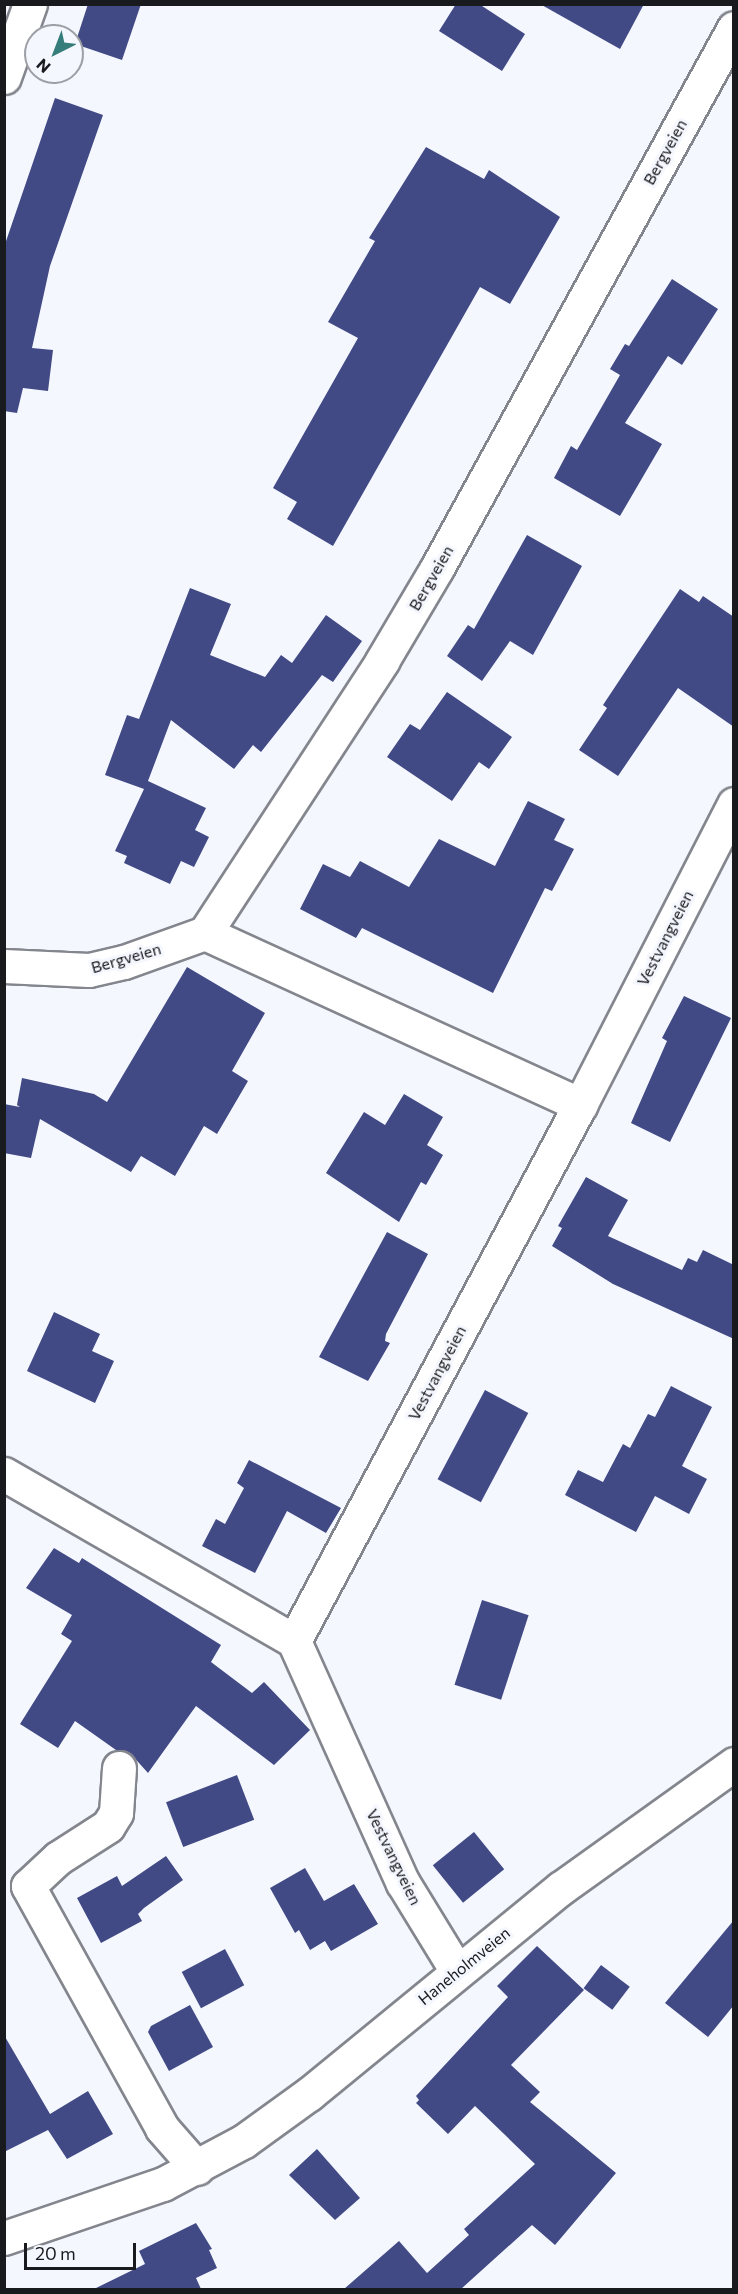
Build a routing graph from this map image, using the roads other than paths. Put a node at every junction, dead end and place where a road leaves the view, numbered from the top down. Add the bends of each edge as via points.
1 (30, 4) edge
2 (734, 28) edge
3 (4, 77) edge
4 (734, 804) edge
5 (205, 933) junction
6 (4, 966) edge
7 (580, 1105) junction
8 (4, 1474) edge
9 (294, 1641) junction
10 (734, 1764) edge
11 (120, 1768) dead end
12 (457, 1971) junction
13 (196, 2168) junction
14 (4, 2238) edge

1 - 3 street
2 - 5 street, Bergveien via 432,577 382,661
4 - 7 street, Vestvangveien
5 - 6 street, Bergveien via 124,962 89,970
5 - 7 street
7 - 9 street, Vestvangveien
8 - 9 street
9 - 12 street, Vestvangveien via 403,1883
10 - 12 street, Haneholmveien via 561,1888
11 - 13 street via 116,1812 108,1826 58,1857 28,1886 162,2128
12 - 13 street, Haneholmveien via 309,2094 244,2141
13 - 14 street, Haneholmveien via 109,2205

